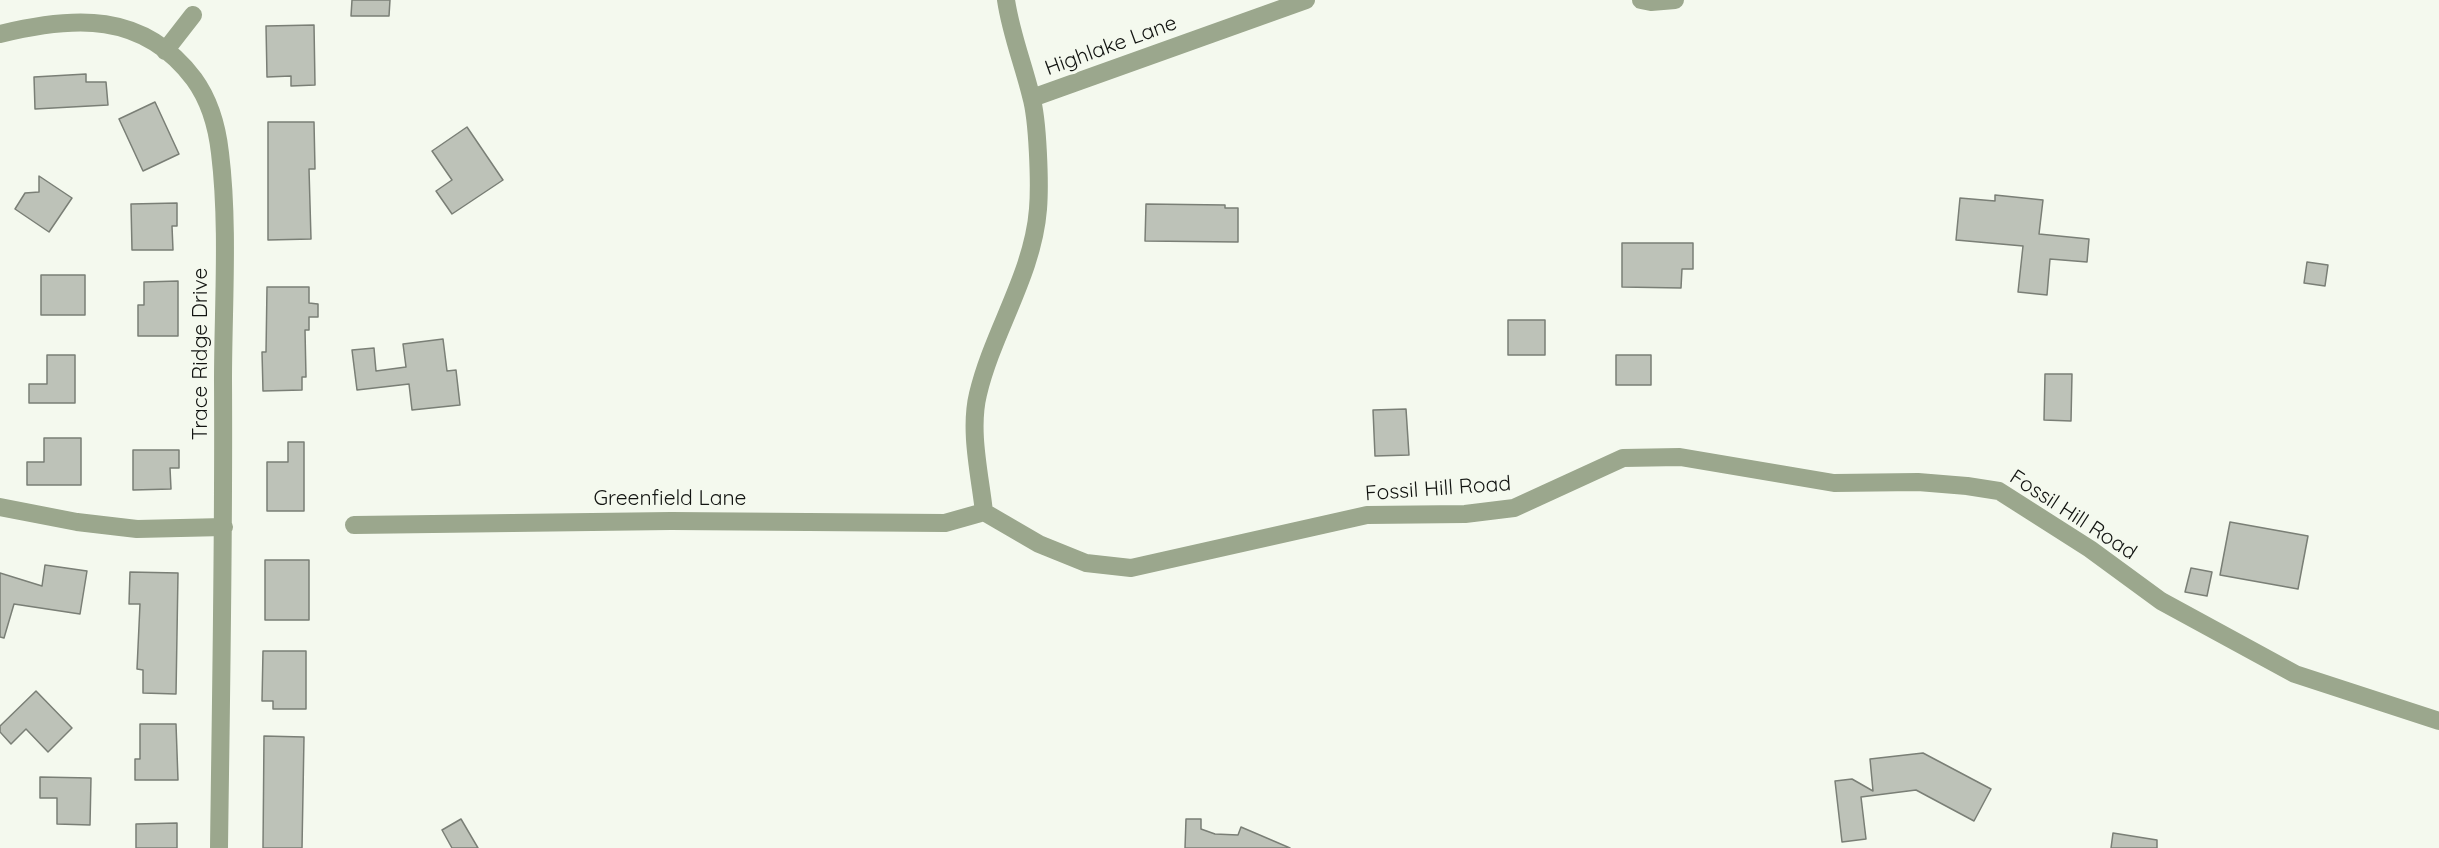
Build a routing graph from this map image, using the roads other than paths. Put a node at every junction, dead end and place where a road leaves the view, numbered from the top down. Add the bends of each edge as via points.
1 (1006, 0) edge
2 (1306, 0) edge
3 (1641, 0) edge
4 (1675, 0) edge
5 (193, 15) dead end
6 (0, 34) edge
7 (165, 51) junction
8 (1032, 98) junction
9 (0, 507) edge
10 (984, 512) junction
11 (354, 525) dead end
12 (224, 527) junction
13 (2439, 721) edge
14 (219, 848) edge

1 - 8 street via 1011,34
2 - 8 street, Highlake Lane
3 - 4 street
5 - 7 street
6 - 7 street, Trace Ridge Drive via 45,23 98,22 134,32
7 - 12 street, Trace Ridge Drive via 178,60 207,102 220,150
8 - 10 street via 1038,209 1031,252 977,396 976,444
9 - 12 street via 137,529
10 - 11 street, Greenfield Lane via 945,523
10 - 13 street, Fossil Hill Road via 1039,544 1077,559 1131,568 1366,515 1465,514 1514,508 1623,458 1680,458 1834,483 1967,486 1999,491 2090,549 2161,601 2295,674
12 - 14 street, Trace Ridge Drive

